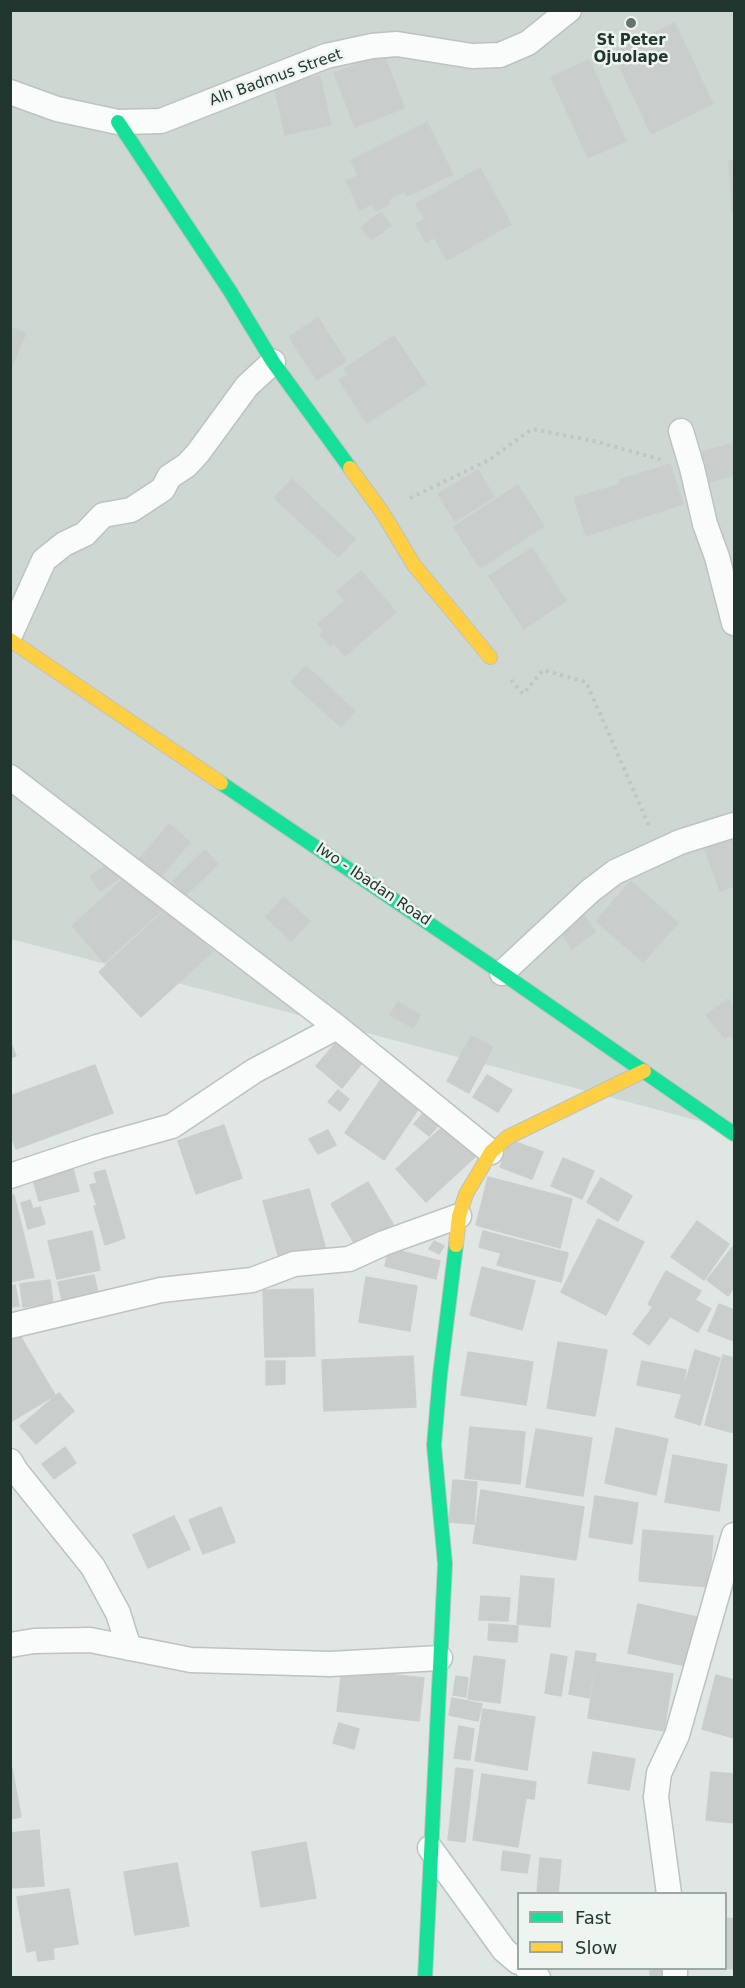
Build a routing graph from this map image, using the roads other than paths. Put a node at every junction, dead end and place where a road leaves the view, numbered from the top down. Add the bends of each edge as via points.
1 (569, 10) edge
2 (10, 92) edge
3 (118, 122) junction
4 (273, 362) junction
5 (681, 431) dead end
6 (735, 622) edge
7 (10, 635) edge
8 (10, 640) edge
9 (490, 657) road end
10 (10, 777) edge
11 (735, 825) edge
12 (502, 973) junction
13 (338, 1027) junction
14 (644, 1071) junction
15 (735, 1134) edge
16 (491, 1152) junction
17 (10, 1176) edge
18 (459, 1216) junction
19 (10, 1326) edge
20 (10, 1461) edge
21 (735, 1535) edge
22 (10, 1645) edge
23 (129, 1648) junction
24 (440, 1658) junction
25 (430, 1848) junction
26 (669, 1892) edge
27 (517, 1960) edge
28 (425, 1977) edge

1 - 3 street, Alh Badmus Street via 528,43 500,55 471,56 397,44 372,46 326,56 161,121
2 - 3 street, Alh Badmus Street via 57,109
3 - 4 street
4 - 7 street via 247,386 198,453 169,477 163,489 131,510 103,515 85,534 44,560
4 - 9 street via 382,512 414,565
5 - 6 street
8 - 12 street, Iwo - Ibadan Road
10 - 13 street
11 - 12 street via 680,843 615,872
12 - 14 street, Iwo - Ibadan Road
13 - 16 street
13 - 17 street via 254,1071 172,1126
14 - 15 street, Iwo - Ibadan Road
14 - 16 street via 508,1137
16 - 18 street via 466,1194
18 - 19 street via 349,1259 294,1264 252,1280 161,1290
18 - 24 street via 434,1444 445,1564
20 - 23 street via 93,1567 118,1612
21 - 26 street via 677,1735 659,1773 656,1797
22 - 23 street via 90,1640
23 - 24 street via 203,1660 330,1664
24 - 25 street
25 - 27 street via 504,1950
25 - 28 street

